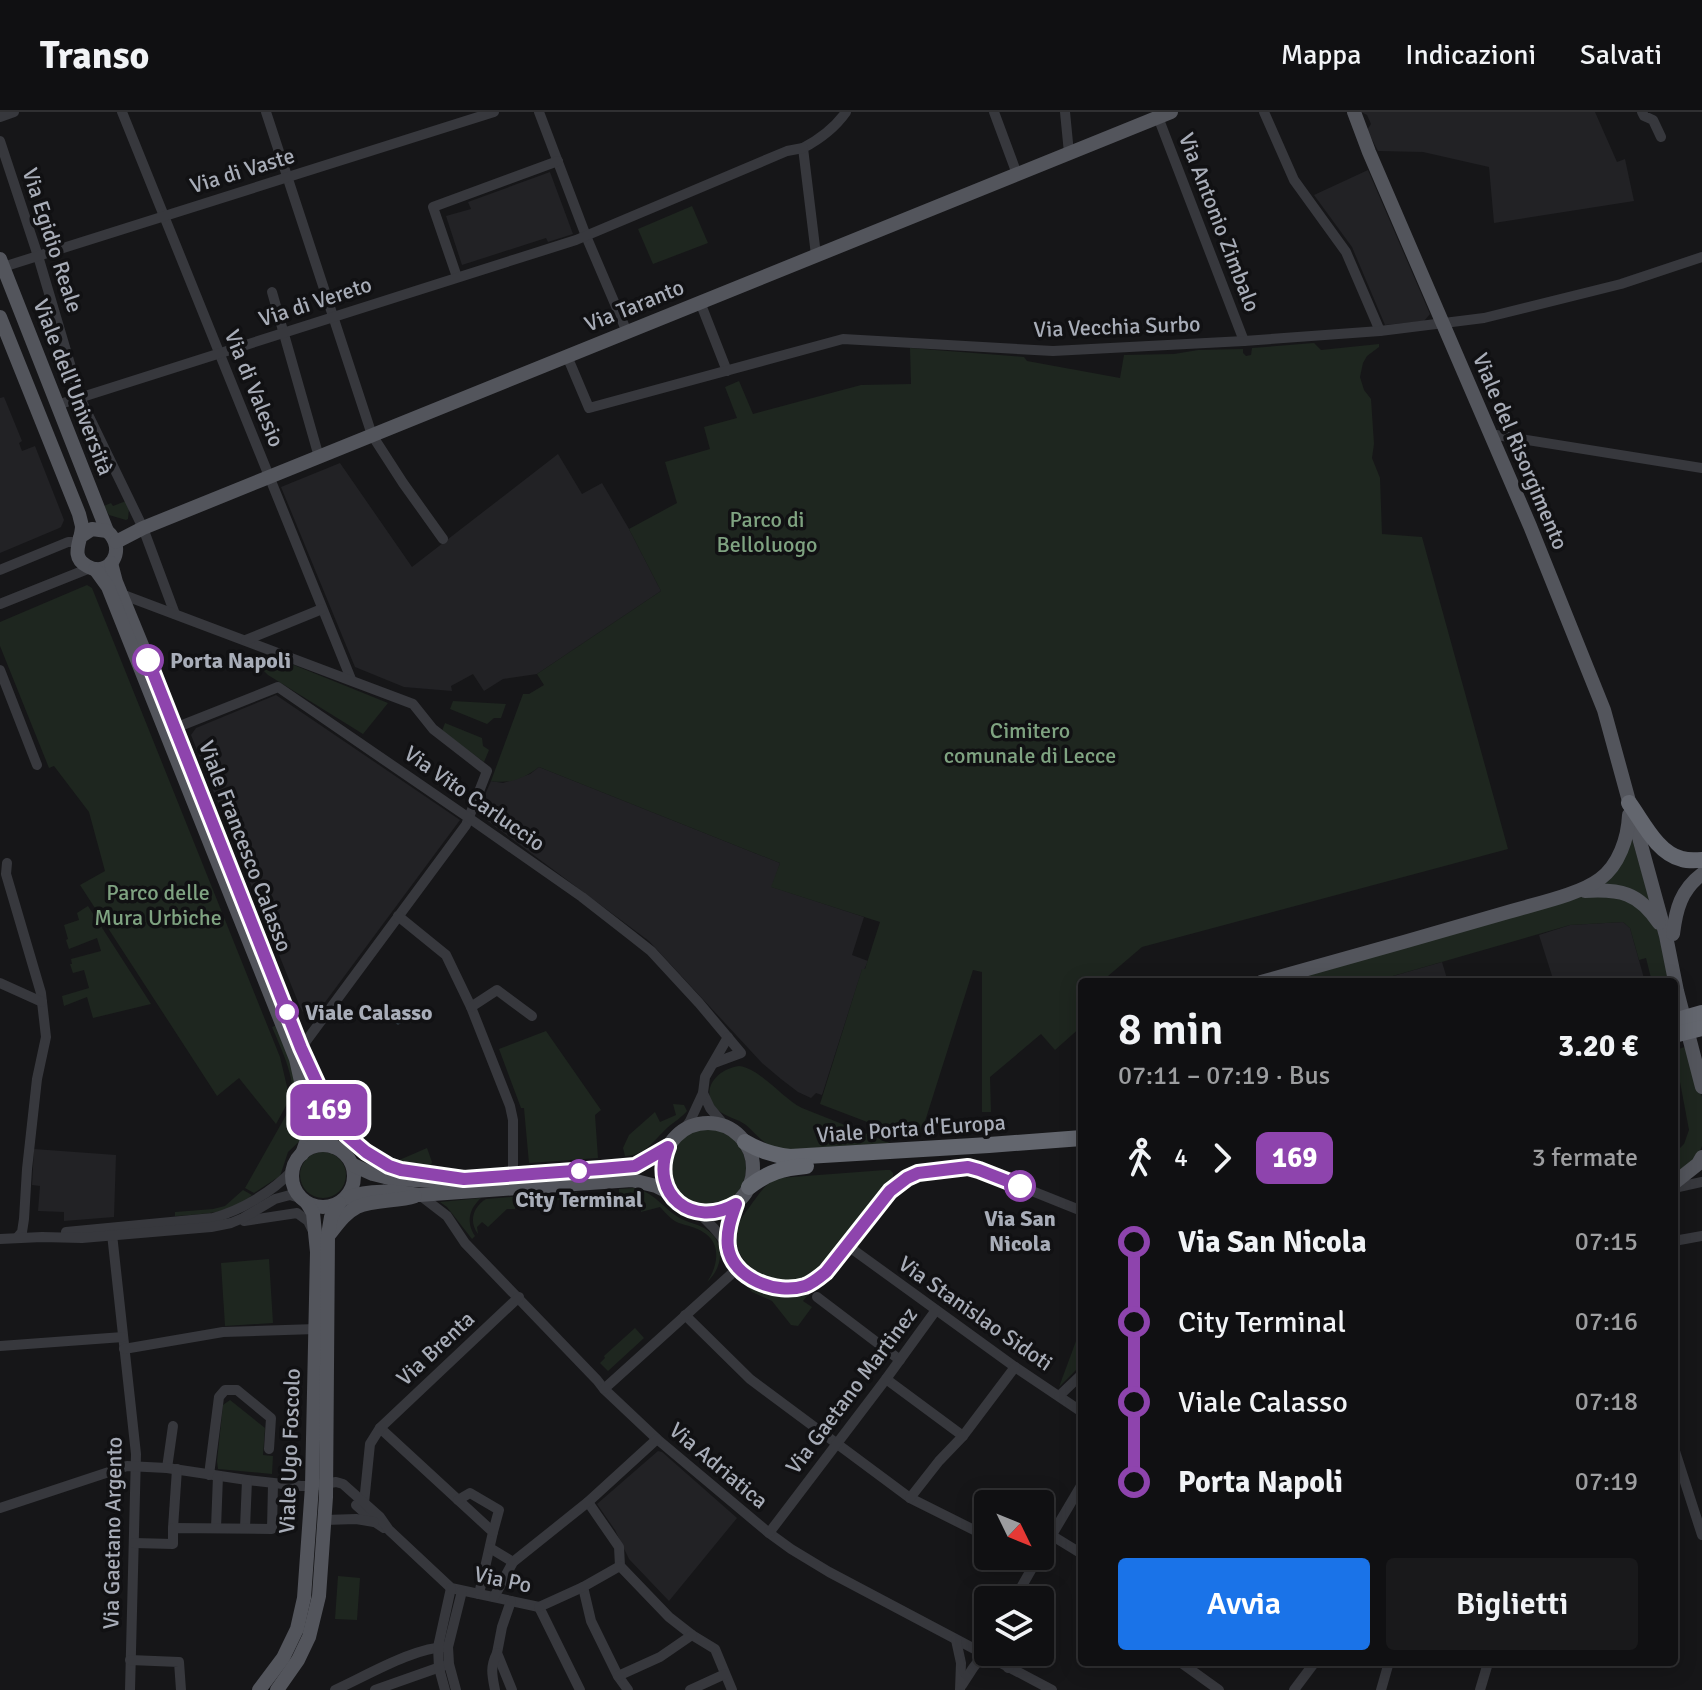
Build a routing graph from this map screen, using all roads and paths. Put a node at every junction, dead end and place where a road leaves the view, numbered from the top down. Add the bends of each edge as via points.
1 (14, 112) edge
2 (122, 112) edge
3 (266, 112) edge
4 (494, 112) edge
5 (539, 112) edge
6 (846, 112) edge
7 (994, 112) edge
8 (1065, 112) edge
9 (1264, 112) edge
10 (1642, 112) edge
11 (1165, 114) edge
12 (1354, 116) edge
13 (0, 117) edge
14 (1661, 137) dead end
15 (0, 141) edge
16 (803, 148) junction
17 (1069, 153) junction
18 (558, 161) junction
19 (1017, 174) junction
20 (289, 177) junction
21 (165, 215) junction
22 (586, 236) junction
23 (816, 255) junction
24 (38, 256) junction
25 (1702, 257) edge
26 (2, 263) edge
27 (457, 277) junction
28 (272, 292) dead end
29 (700, 302) junction
30 (0, 317) edge
31 (333, 317) junction
32 (1443, 323) junction
33 (1380, 331) junction
34 (283, 332) junction
35 (627, 332) junction
36 (1244, 341) junction
37 (219, 353) junction
38 (567, 356) junction
39 (727, 371) junction
40 (80, 398) junction
41 (57, 405) junction
42 (1490, 434) junction
43 (372, 435) junction
44 (319, 457) junction
45 (1702, 468) edge
46 (269, 477) junction
47 (143, 528) junction
48 (112, 536) junction
49 (443, 539) dead end
50 (79, 540) junction
51 (111, 563) junction
52 (92, 568) junction
53 (0, 570) edge
54 (121, 594) junction
55 (0, 604) edge
56 (322, 609) junction
57 (175, 614) junction
58 (246, 640) junction
59 (0, 670) edge
60 (351, 679) junction
61 (171, 730) junction
62 (37, 765) dead end
63 (1629, 803) junction
64 (469, 818) junction
65 (1702, 860) edge
66 (7, 863) dead end
67 (1702, 874) edge
68 (1576, 891) junction
69 (398, 916) junction
70 (1669, 935) junction
71 (1275, 978) edge
72 (0, 983) edge
73 (42, 1002) junction
74 (471, 1007) junction
75 (1702, 1013) edge
76 (532, 1016) dead end
77 (1678, 1020) edge
78 (1702, 1028) edge
79 (1678, 1034) edge
80 (728, 1037) junction
81 (303, 1052) junction
82 (1699, 1057) edge
83 (714, 1063) junction
84 (1702, 1087) edge
85 (703, 1093) junction
86 (725, 1126) junction
87 (684, 1130) junction
88 (1078, 1140) edge
89 (1078, 1140) edge
90 (745, 1142) junction
91 (668, 1147) junction
92 (346, 1151) junction
93 (302, 1154) junction
94 (1702, 1157) edge
95 (293, 1170) junction
96 (513, 1175) junction
97 (464, 1179) junction
98 (1678, 1182) edge
99 (1702, 1182) edge
100 (1678, 1185) edge
101 (749, 1187) junction
102 (670, 1193) junction
103 (419, 1195) junction
104 (305, 1201) junction
105 (342, 1201) junction
106 (736, 1204) junction
107 (26, 1206) junction
108 (1078, 1209) edge
109 (697, 1212) junction
110 (231, 1223) junction
111 (112, 1234) junction
112 (328, 1235) junction
113 (1702, 1236) edge
114 (39, 1237) junction
115 (17, 1238) junction
116 (0, 1239) edge
117 (1678, 1240) edge
118 (848, 1246) junction
119 (728, 1248) junction
120 (317, 1258) junction
121 (738, 1268) junction
122 (519, 1297) junction
123 (817, 1297) dead end
124 (936, 1310) junction
125 (685, 1315) junction
126 (316, 1329) junction
127 (124, 1343) junction
128 (0, 1346) edge
129 (900, 1360) junction
130 (1015, 1367) junction
131 (1078, 1378) edge
132 (886, 1379) junction
133 (604, 1389) junction
134 (1059, 1396) junction
135 (1078, 1409) edge
136 (173, 1426) dead end
137 (380, 1428) junction
138 (963, 1436) junction
139 (657, 1439) junction
140 (837, 1444) junction
141 (269, 1449) dead end
142 (1678, 1460) edge
143 (136, 1465) junction
144 (172, 1468) junction
145 (214, 1475) junction
146 (247, 1480) junction
147 (273, 1484) junction
148 (319, 1484) junction
149 (1078, 1491) edge
150 (910, 1498) junction
151 (458, 1500) junction
152 (588, 1502) junction
153 (364, 1503) junction
154 (0, 1508) edge
155 (325, 1520) junction
156 (375, 1522) junction
157 (173, 1528) junction
158 (216, 1528) junction
159 (245, 1528) junction
160 (389, 1530) junction
161 (974, 1530) edge
162 (1054, 1530) edge
163 (493, 1532) junction
164 (769, 1533) junction
165 (1702, 1535) edge
166 (1054, 1537) edge
167 (134, 1543) junction
168 (490, 1548) junction
169 (1078, 1552) edge
170 (513, 1562) junction
171 (620, 1566) junction
172 (583, 1587) junction
173 (456, 1589) junction
174 (479, 1594) junction
175 (494, 1597) junction
176 (511, 1601) junction
177 (539, 1607) junction
178 (692, 1635) junction
179 (956, 1640) junction
180 (443, 1647) junction
181 (974, 1650) edge
182 (497, 1653) junction
183 (130, 1660) junction
184 (444, 1666) junction
185 (975, 1666) edge
186 (1004, 1666) edge
187 (1186, 1666) edge
188 (1312, 1666) edge
189 (1388, 1666) edge
190 (1487, 1666) edge
191 (1008, 1668) joint
192 (725, 1674) junction
193 (618, 1676) junction
194 (395, 1686) edge
195 (282, 1688) edge
196 (961, 1688) edge
197 (127, 1689) edge
198 (181, 1690) edge
199 (259, 1690) edge
200 (335, 1690) edge
201 (375, 1690) edge
202 (445, 1690) edge
203 (456, 1690) edge
204 (495, 1690) edge
205 (512, 1690) edge
206 (580, 1690) edge
207 (628, 1690) edge
208 (690, 1690) edge
209 (732, 1690) edge
210 (1052, 1690) edge
211 (1219, 1690) edge
212 (1294, 1690) edge
213 (1381, 1690) edge
214 (1480, 1690) edge

1 - 13 street
2 - 21 street, Via di Valesio
3 - 20 street
4 - 20 street, Via di Vaste
5 - 18 street
6 - 16 street, Via di Vereto via 822,138
7 - 19 street
8 - 17 street
9 - 33 street via 1294,180 1346,252
10 - 14 street
11 - 17 main road, Via Taranto
11 - 36 street, Via Antonio Zimbalo
12 - 32 main road, Viale del Risorgimento
15 - 24 street, Via Egidio Reale
16 - 22 street, Via di Vereto
16 - 23 street
17 - 19 main road, Via Taranto
18 - 22 street
18 - 27 street via 433,207
19 - 23 main road, Via Taranto
20 - 21 street, Via di Vaste
20 - 31 street
21 - 24 street, Via di Vaste
21 - 37 street, Via di Valesio
22 - 27 street, Via di Vereto
22 - 35 street
23 - 29 main road, Via Taranto
24 - 26 street, Via di Vaste
24 - 40 street, Via Egidio Reale
25 - 32 street, Via Vecchia Surbo via 1559,301
26 - 41 main road, Viale dell'Università
27 - 31 street, Via di Vereto
28 - 34 street
29 - 35 main road, Via Taranto
29 - 39 street
30 - 50 main road, Viale dell'Università via 79,514
31 - 34 street, Via di Vereto
31 - 43 street
32 - 33 street, Via Vecchia Surbo
32 - 42 main road, Viale del Risorgimento
33 - 36 street, Via Vecchia Surbo
34 - 37 street, Via di Vereto
34 - 44 street
35 - 38 main road, Via Taranto
36 - 39 street, Via Vecchia Surbo via 1053,351 843,339
37 - 40 street, Via di Vereto
37 - 46 street, Via di Valesio
38 - 39 street, Via Vecchia Surbo via 589,408
38 - 43 main road, Via Taranto
40 - 41 street, Via di Vereto
40 - 47 street, Viale dell'Università
41 - 48 main road, Viale dell'Università
42 - 45 street
42 - 63 main road, Viale del Risorgimento via 1604,710
43 - 44 main road, Via Taranto
43 - 49 street
44 - 46 main road, Via Taranto
46 - 47 main road, Via Taranto
46 - 56 street, Via di Valesio
47 - 48 main road, Via Taranto
47 - 57 street, Viale dell'Università
48 - 50 main road via 100,528
48 - 51 main road via 117,551
50 - 52 main road via 78,557
50 - 53 street
51 - 52 main road
51 - 54 main road, Viale Francesco Calasso
52 - 55 street
52 - 61 main road, Viale Francesco Calasso via 108,587
54 - 57 street
54 - 61 main road, Viale Francesco Calasso
56 - 58 street
56 - 60 street, Via di Valesio
57 - 58 street
58 - 60 street
59 - 62 street
60 - 64 street via 413,704 433,729 487,771
61 - 64 street, Via Vito Carluccio via 278,687
61 - 81 main road, Viale Francesco Calasso
61 - 93 main road, Viale Francesco Calasso via 296,1059 310,1122
63 - 65 highway via 1672,855
63 - 68 main road via 1628,835 1619,856 1598,881
63 - 70 main road, Viale del Risorgimento
64 - 69 street
64 - 80 street, Via Vito Carluccio via 651,951
66 - 73 street
67 - 70 main road via 1684,893
68 - 70 main road via 1614,890 1635,897
68 - 71 main road
69 - 74 street via 446,955
69 - 81 street
70 - 82 main road, Viale del Risorgimento
72 - 73 street
73 - 107 street via 46,1037 37,1079
74 - 76 street via 497,990
74 - 96 street via 510,1106
75 - 77 highway
78 - 79 highway
80 - 83 street
80 - 83 street, Via Vito Carluccio via 741,1053
81 - 92 main road, Viale Francesco Calasso
82 - 84 main road, Viale del Risorgimento
83 - 85 street
85 - 86 street
85 - 87 street
86 - 87 main road via 698,1124
86 - 90 main road, Viale Porta d'Europa
87 - 91 main road
88 - 90 highway, Viale Porta d'Europa via 790,1157 774,1156
89 - 101 highway, Viale Porta d'Europa via 791,1167 775,1170
90 - 101 main road via 752,1157
91 - 96 main road via 635,1166
91 - 102 main road via 663,1173
92 - 93 main road via 320,1145
92 - 97 main road, Viale Francesco Calasso via 366,1152 389,1166
92 - 97 main road via 373,1174 393,1179
92 - 105 main road via 355,1179
93 - 95 main road
94 - 98 main road
95 - 104 main road via 295,1189
95 - 114 street via 225,1215
96 - 97 main road
99 - 100 street
101 - 106 main road, Viale Porta d'Europa
102 - 103 main road via 632,1180
102 - 109 main road
103 - 105 main road via 374,1191
103 - 112 main road via 357,1208
103 - 122 street, Via Adriatica via 447,1216 465,1243
104 - 105 main road via 323,1207
104 - 110 street via 290,1195 275,1199
104 - 120 main road, Viale Ugo Foscolo via 313,1213
105 - 112 main road, Viale Ugo Foscolo via 331,1217
106 - 109 main road
106 - 119 street
107 - 114 street via 30,1232
107 - 115 street
108 - 118 street via 968,1167 918,1173 890,1191
109 - 119 street
110 - 111 street
110 - 120 street via 297,1213 308,1221
111 - 114 street
111 - 127 street, Via Gaetano Argento
112 - 148 main road, Viale Ugo Foscolo
113 - 117 street
114 - 115 street
115 - 116 street
118 - 121 street via 826,1272 803,1286 760,1283
118 - 124 street, Via Stanislao Sidoti
119 - 121 street
120 - 126 main road, Viale Ugo Foscolo
121 - 125 street
122 - 133 street, Via Adriatica
122 - 137 street, Via Brenta
123 - 129 street
124 - 129 street, Via Gaetano Martinez
124 - 130 street, Via Stanislao Sidoti
125 - 133 street
125 - 140 street via 750,1379
126 - 127 street
126 - 148 main road, Viale Ugo Foscolo
127 - 128 street
127 - 143 street, Via Gaetano Argento
129 - 132 street, Via Gaetano Martinez
130 - 134 street, Via Stanislao Sidoti
130 - 138 street
131 - 134 street
132 - 138 street
132 - 140 street, Via Gaetano Martinez
133 - 139 street, Via Adriatica
134 - 135 street, Via Stanislao Sidoti
136 - 144 street
137 - 151 street
137 - 153 street via 370,1444
138 - 150 street
139 - 152 street
139 - 164 street, Via Adriatica
140 - 150 street
140 - 164 street, Via Gaetano Martinez
141 - 145 street via 271,1418 237,1390 225,1390 219,1397
142 - 165 street
143 - 144 street
143 - 154 street
143 - 167 street, Via Gaetano Argento
144 - 145 street
144 - 157 street
145 - 146 street
145 - 158 street
146 - 147 street
146 - 159 street
147 - 148 street
147 - 159 street via 272,1529
148 - 153 street, Via Po via 343,1484
148 - 155 main road, Viale Ugo Foscolo
148 - 156 street, Via Po via 339,1489
148 - 199 main road, Viale Ugo Foscolo via 297,1629
149 - 162 street
150 - 161 street
151 - 163 street
151 - 163 street via 470,1493 499,1510
152 - 170 street
152 - 171 street via 619,1547
153 - 160 street, Via Po
155 - 156 street, Via Po
155 - 195 main road, Viale Ugo Foscolo via 313,1623
156 - 160 street, Via Po
157 - 158 street
157 - 167 street via 173,1544
158 - 159 street
160 - 173 street, Via Po
163 - 168 street
164 - 179 street, Via Adriatica via 829,1572
166 - 169 street
167 - 183 street, Via Gaetano Argento
168 - 170 street
168 - 174 street
170 - 175 street
171 - 172 street
171 - 178 street
172 - 177 street
172 - 193 street via 591,1621
173 - 174 street, Via Po
173 - 180 street
174 - 175 street, Via Po
175 - 176 street, Via Po
176 - 177 street, Via Po
176 - 182 street
177 - 206 street, Via Po
178 - 192 street via 715,1649
178 - 193 street
179 - 181 street, Via Adriatica
179 - 196 street
180 - 184 street
180 - 200 street via 417,1652
182 - 204 street via 491,1672
182 - 205 street
183 - 197 street, Via Gaetano Argento
183 - 198 street via 179,1662
184 - 194 street
184 - 202 street
184 - 203 street
185 - 196 street
186 - 191 street, Via Adriatica
187 - 211 street
188 - 212 street
189 - 213 street
190 - 214 street
191 - 210 street, Via Adriatica
192 - 208 street
192 - 209 street
193 - 207 street
194 - 201 street

